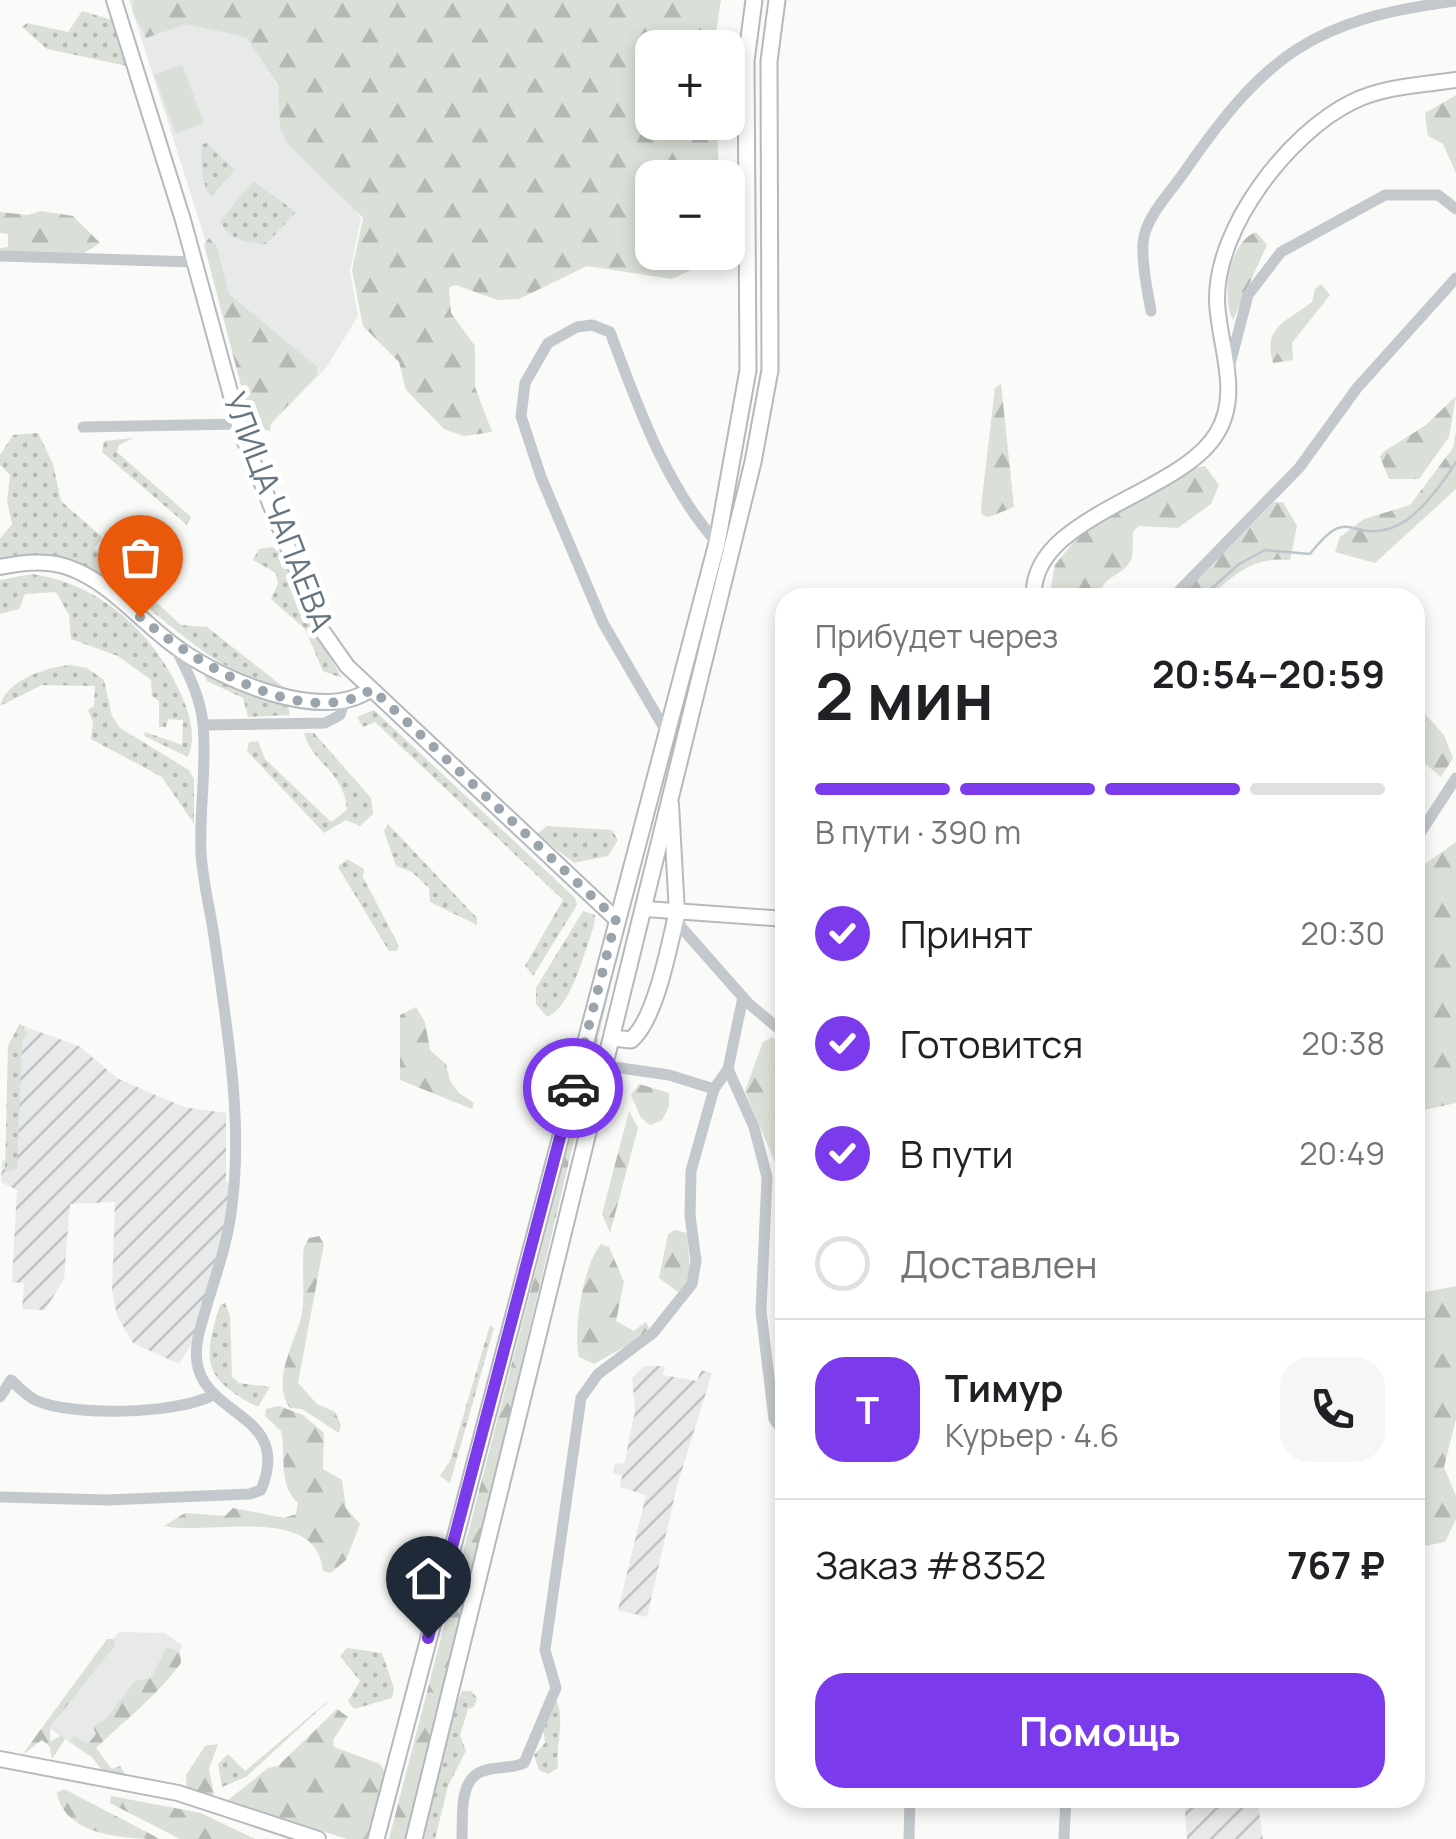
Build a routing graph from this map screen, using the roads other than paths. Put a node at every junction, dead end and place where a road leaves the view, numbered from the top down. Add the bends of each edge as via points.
1 (114, 0) edge
2 (754, 0) edge
3 (777, 0) edge
4 (1456, 2) edge
5 (1456, 80) edge
6 (1456, 209) edge
7 (0, 256) edge
8 (194, 262) junction
9 (1456, 278) edge
10 (1150, 311) dead end
11 (1228, 374) junction
12 (239, 424) junction
13 (84, 427) dead end
14 (717, 543) junction
15 (0, 567) edge
16 (1034, 588) edge
17 (1182, 588) edge
18 (175, 647) junction
19 (372, 689) junction
20 (344, 703) junction
21 (203, 725) junction
22 (666, 733) junction
23 (1456, 778) edge
24 (670, 796) junction
25 (1425, 826) edge
26 (646, 909) junction
27 (677, 913) junction
28 (775, 918) edge
29 (616, 919) junction
30 (744, 997) junction
31 (775, 1025) edge
32 (613, 1038) junction
33 (607, 1066) junction
34 (728, 1068) junction
35 (714, 1088) junction
36 (211, 1396) junction
37 (0, 1398) edge
38 (775, 1420) edge
39 (0, 1497) edge
40 (0, 1759) edge
41 (910, 1808) edge
42 (1066, 1808) edge
43 (318, 1839) edge
44 (376, 1839) edge
45 (414, 1839) edge
46 (462, 1839) edge
47 (909, 1839) edge
48 (1064, 1839) edge

1 - 8 main road, УЛИЦА ЧАПАЕВА
2 - 14 highway via 746,61 748,370
3 - 24 highway via 769,61 770,370 719,612
4 - 10 street via 1352,20 1285,54 1218,125 1148,223 1143,243
5 - 11 main road via 1354,101 1304,134 1276,167 1220,260 1217,305
6 - 11 street via 1438,195 1385,195 1281,252 1248,295
7 - 8 street
8 - 12 main road, УЛИЦА ЧАПАЕВА
9 - 17 street via 1357,388 1299,468
11 - 16 main road via 1227,408 1211,443 1054,547 1034,574
12 - 13 street
12 - 19 main road, УЛИЦА ЧАПАЕВА via 321,629
14 - 22 highway
14 - 22 street via 663,462 610,332 577,326 548,343 524,383 521,416 604,623
15 - 18 main road via 35,562 74,569
18 - 20 main road via 244,683
18 - 21 street
19 - 20 main road
19 - 29 main road, УЛИЦА ЧАПАЕВА
20 - 21 street via 340,715 325,723
21 - 36 street via 201,856 234,1085 235,1153 226,1242 197,1348
22 - 29 highway
23 - 25 street
24 - 26 highway
24 - 27 main road
26 - 27 main road
26 - 32 highway
27 - 28 main road
27 - 30 street via 681,927
27 - 32 highway via 639,1032 630,1040
29 - 44 highway
30 - 31 street
30 - 34 street
32 - 33 highway
33 - 35 street
33 - 45 highway
34 - 35 street
34 - 38 street via 768,1176 762,1312
35 - 46 street via 690,1184 695,1273 684,1299 653,1333 598,1374 582,1398 547,1629 546,1660 556,1688 524,1763 472,1777 463,1801
36 - 37 street via 170,1408 89,1408 36,1400 11,1380
36 - 39 street via 241,1413 264,1443 267,1470 258,1493
40 - 43 main road via 178,1793
41 - 47 street
42 - 48 street

